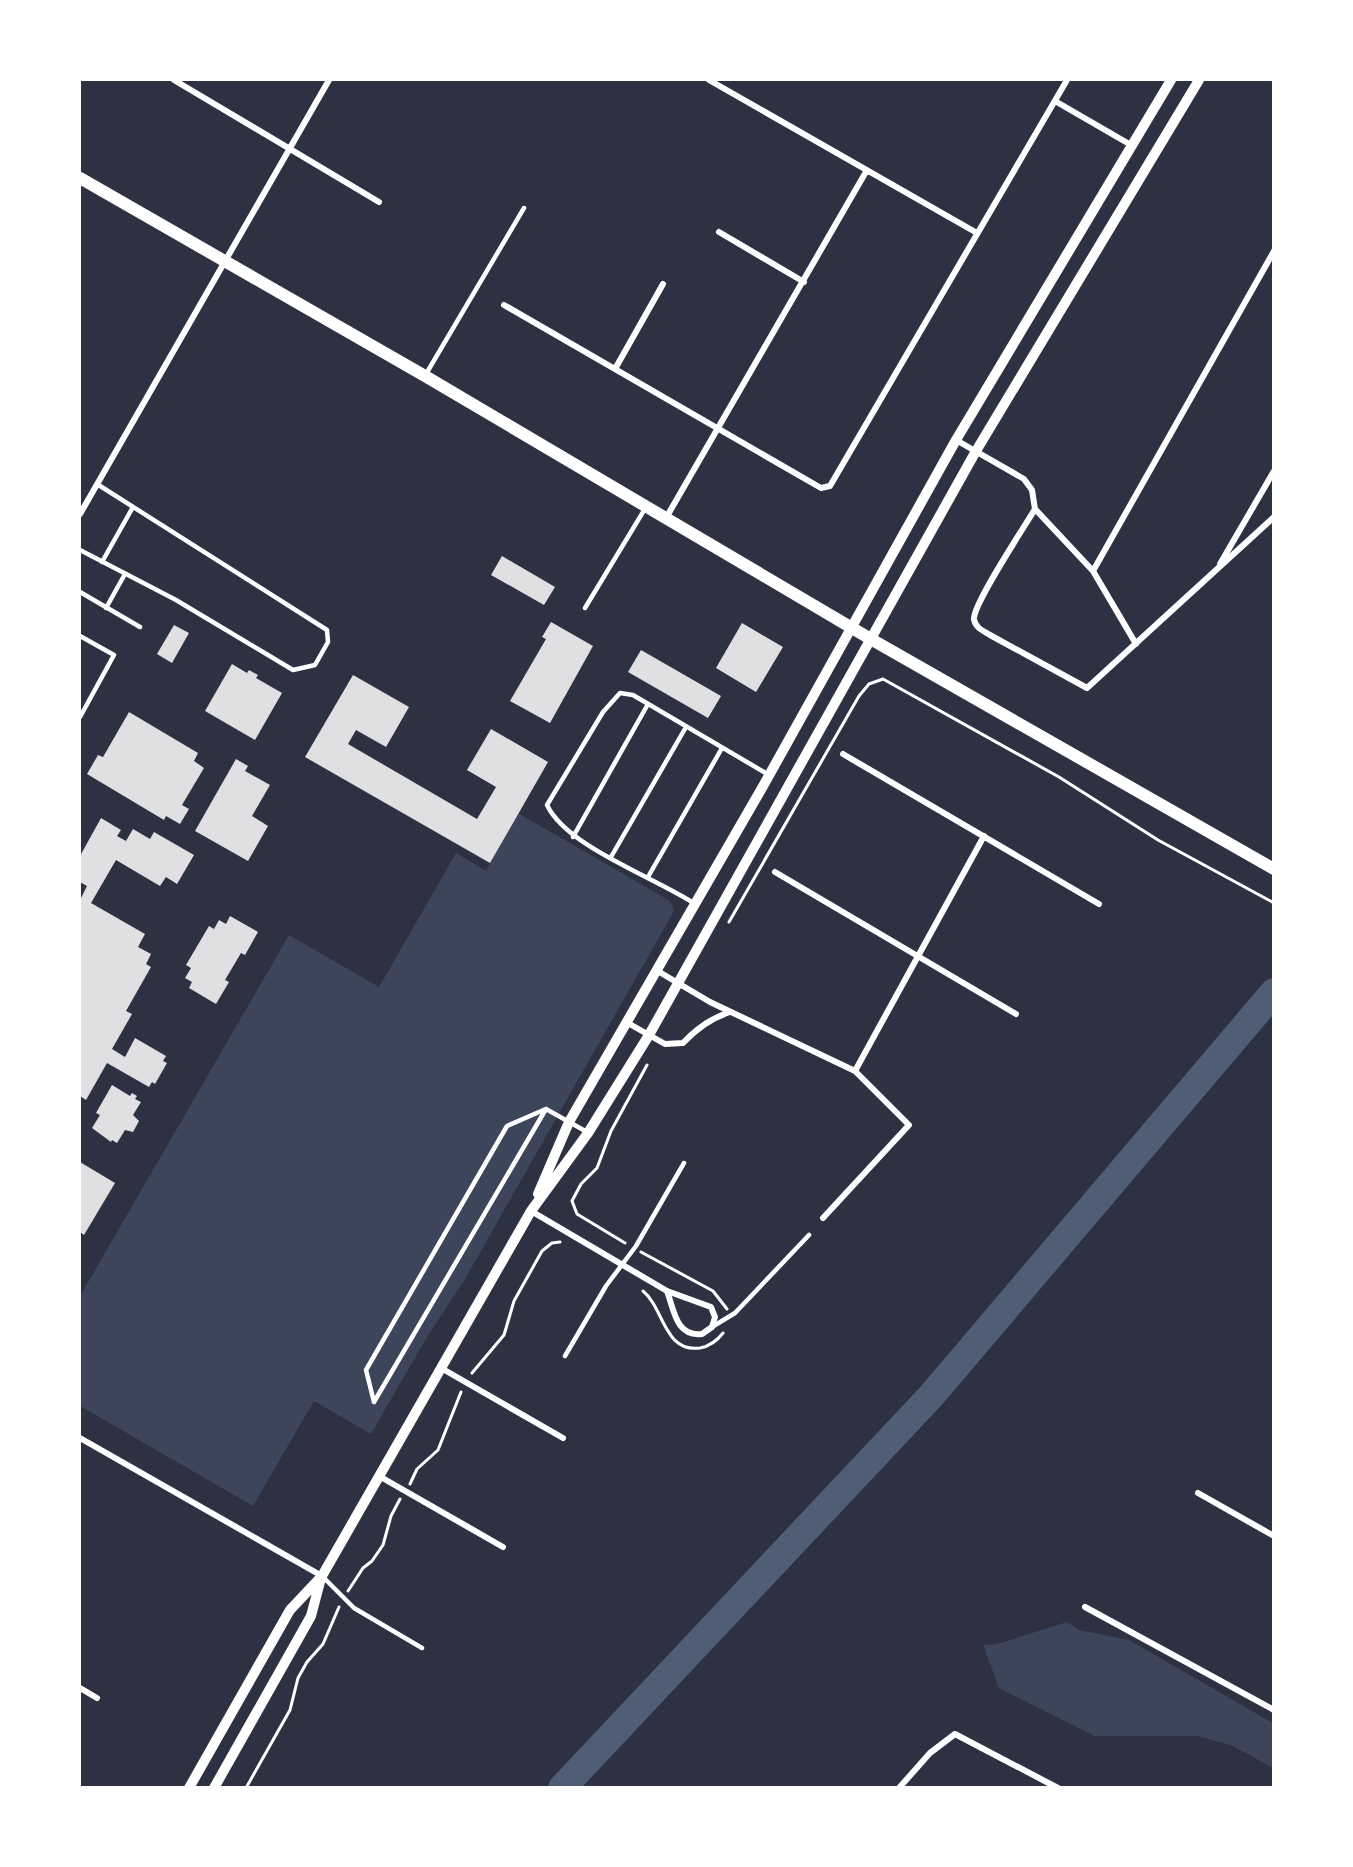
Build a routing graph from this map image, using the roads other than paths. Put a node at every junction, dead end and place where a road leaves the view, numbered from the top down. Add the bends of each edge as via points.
1 (174, 80) edge
2 (329, 80) edge
3 (709, 80) edge
4 (1067, 80) edge
5 (1171, 80) edge
6 (1199, 80) edge
7 (1055, 101) junction
8 (1131, 145) junction
9 (290, 148) junction
10 (867, 170) junction
11 (80, 178) edge
12 (379, 202) dead end
13 (524, 208) dead end
14 (719, 232) dead end
15 (977, 233) junction
16 (1274, 251) edge
17 (226, 263) junction
18 (804, 282) junction
19 (663, 284) dead end
20 (504, 305) dead end
21 (615, 369) junction
22 (425, 376) junction
23 (718, 429) junction
24 (956, 440) junction
25 (976, 451) junction
26 (1274, 471) edge
27 (97, 484) junction
28 (133, 507) junction
29 (646, 507) junction
30 (1035, 509) junction
31 (80, 514) edge
32 (1274, 517) edge
33 (665, 518) junction
34 (80, 550) edge
35 (102, 562) junction
36 (1093, 571) junction
37 (1215, 573) junction
38 (125, 574) junction
39 (80, 592) edge
40 (106, 608) junction
41 (585, 608) dead end
42 (140, 627) dead end
43 (851, 627) junction
44 (80, 636) edge
45 (870, 638) junction
46 (1136, 644) junction
47 (648, 705) junction
48 (80, 717) edge
49 (686, 727) junction
50 (722, 748) junction
51 (843, 754) dead end
52 (769, 775) junction
53 (984, 836) junction
54 (573, 837) junction
55 (611, 857) junction
56 (1274, 869) edge
57 (775, 872) dead end
58 (648, 876) junction
59 (695, 904) junction
60 (1099, 904) dead end
61 (919, 957) junction
62 (656, 970) junction
63 (679, 983) junction
64 (731, 1012) junction
65 (1016, 1014) dead end
66 (626, 1022) junction
67 (649, 1035) junction
68 (855, 1071) junction
69 (546, 1109) junction
70 (569, 1122) junction
71 (588, 1133) junction
72 (684, 1163) dead end
73 (531, 1211) junction
74 (823, 1218) dead end
75 (809, 1235) dead end
76 (621, 1264) junction
77 (667, 1291) junction
78 (712, 1327) junction
79 (565, 1356) dead end
80 (441, 1368) junction
81 (80, 1437) edge
82 (563, 1438) dead end
83 (379, 1476) junction
84 (1198, 1493) dead end
85 (1274, 1536) edge
86 (503, 1547) dead end
87 (322, 1576) junction
88 (1085, 1606) dead end
89 (422, 1648) dead end
90 (80, 1688) edge
91 (97, 1698) dead end
92 (1274, 1710) edge
93 (189, 1788) edge
94 (214, 1788) edge
95 (898, 1788) edge
96 (1058, 1788) edge

1 - 9 street
2 - 9 street
3 - 10 street
4 - 7 street
5 - 8 street
6 - 25 street
7 - 8 street
7 - 15 street
8 - 24 street
9 - 12 street
9 - 17 street
10 - 15 street
10 - 18 street
11 - 17 main road
13 - 22 lane
14 - 18 street
15 - 23 street via 830,486 821,488
16 - 36 street
17 - 22 main road
17 - 27 street
18 - 23 street
19 - 21 street
20 - 21 street
21 - 23 street
22 - 29 main road
23 - 33 street
24 - 25 street
24 - 43 street
25 - 30 street via 1024,479 1032,490
25 - 45 street
26 - 37 street
27 - 28 lane
27 - 31 street
28 - 35 lane
28 - 38 lane via 327,630 328,642 315,665 293,670
29 - 33 main road
29 - 41 lane
30 - 36 street
30 - 46 street via 976,609 974,620 978,627 1087,688
32 - 37 street
33 - 43 main road
34 - 35 lane
35 - 38 lane
36 - 46 street
37 - 46 street
38 - 40 lane
39 - 40 lane
40 - 42 lane
43 - 45 main road
43 - 52 street
44 - 48 lane via 114,655
45 - 56 main road
45 - 63 street
47 - 49 lane
47 - 54 lane
47 - 54 lane via 633,695 620,693 603,712 547,805 552,817
49 - 50 lane
49 - 55 lane
50 - 52 lane
50 - 58 lane
51 - 53 street
52 - 59 street
53 - 60 street
53 - 61 street
54 - 55 lane
55 - 58 lane
57 - 61 street
58 - 59 lane
59 - 62 street
61 - 65 street
61 - 68 street
62 - 63 street
62 - 66 street
63 - 64 street
63 - 67 street
64 - 67 street via 696,1029 683,1043 661,1041
64 - 68 street
66 - 67 street
66 - 70 street
67 - 71 street
68 - 74 street via 909,1125
69 - 69 lane via 507,1126 366,1371 374,1402
69 - 70 lane
70 - 71 lane
70 - 73 street
71 - 73 street
72 - 76 lane
73 - 76 street
73 - 80 street
75 - 78 lane via 728,1318
76 - 77 street
76 - 79 lane
77 - 78 street via 711,1307 715,1317
77 - 78 street via 685,1333 702,1334
80 - 82 street
80 - 83 street
81 - 87 street
83 - 86 street
83 - 87 street
84 - 85 street
87 - 89 lane via 354,1608
87 - 93 street via 290,1610
87 - 94 street via 311,1616
88 - 92 street
90 - 91 street
95 - 96 street via 930,1753 956,1734

